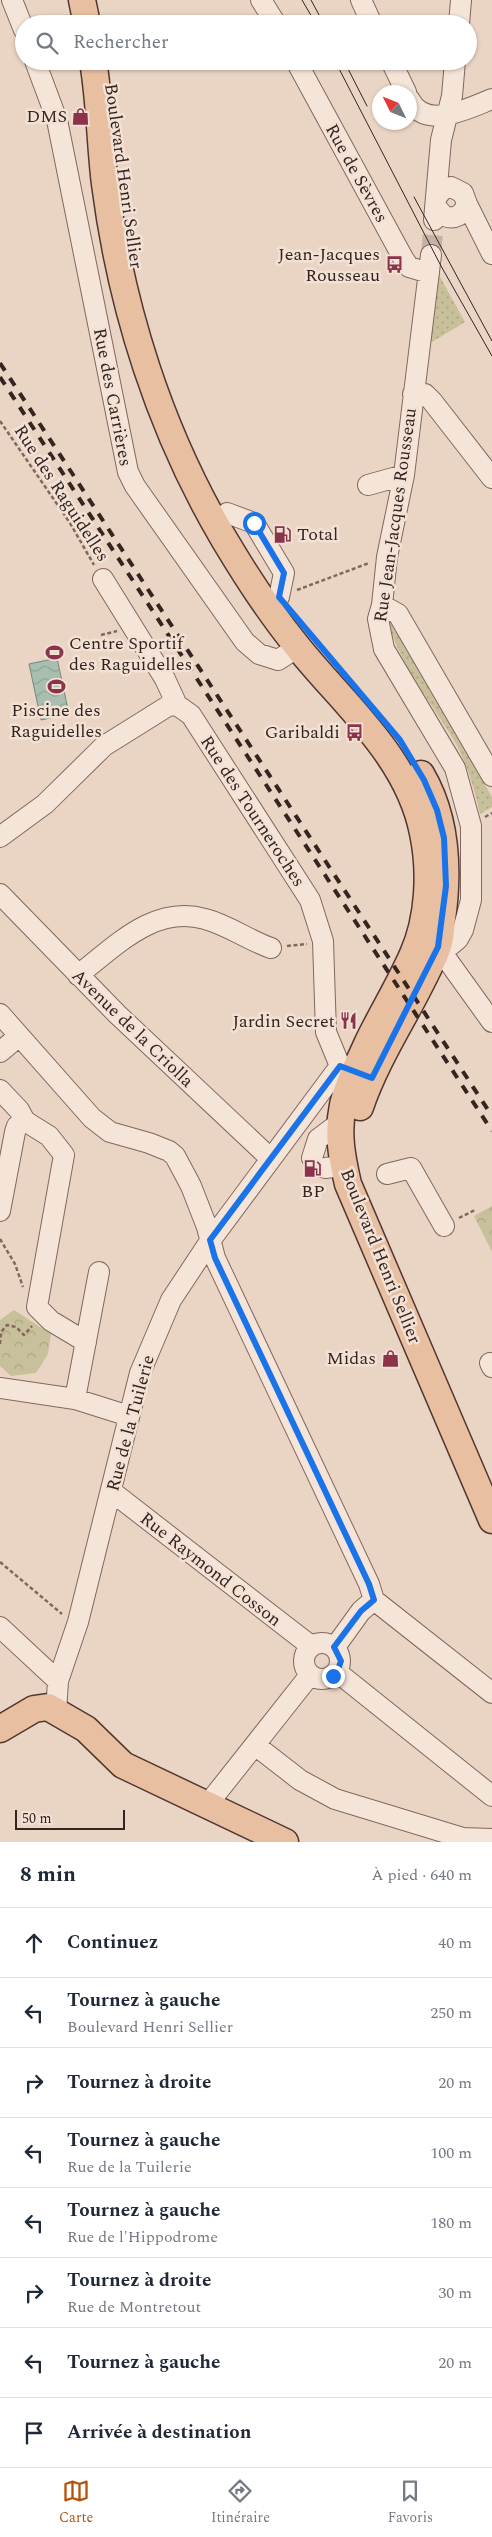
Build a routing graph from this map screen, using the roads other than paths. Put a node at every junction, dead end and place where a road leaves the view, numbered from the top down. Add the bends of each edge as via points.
1 (12, 0) edge
2 (82, 0) edge
3 (98, 0) edge
4 (261, 0) edge
5 (361, 0) edge
6 (461, 0) edge
7 (18, 15) edge
8 (85, 15) edge
9 (100, 15) edge
10 (270, 15) edge
11 (368, 15) edge
12 (460, 15) edge
13 (38, 70) edge
14 (94, 70) edge
15 (109, 70) edge
16 (301, 70) edge
17 (395, 70) edge
18 (455, 70) edge
19 (403, 85) edge
20 (492, 99) edge
21 (417, 110) edge
22 (445, 116) junction
23 (442, 140) junction
24 (465, 198) junction
25 (438, 213) junction
26 (492, 254) edge
27 (430, 264) joint
28 (413, 394) junction
29 (404, 475) junction
30 (492, 478) edge
31 (368, 485) dead end
32 (103, 579) road end
33 (382, 605) junction
34 (298, 648) junction
35 (177, 705) junction
36 (492, 776) edge
37 (0, 837) edge
38 (0, 894) edge
39 (271, 948) road end
40 (423, 948) junction
41 (78, 975) junction
42 (0, 1014) edge
43 (393, 1015) junction
44 (492, 1022) edge
45 (19, 1036) junction
46 (0, 1052) edge
47 (355, 1072) junction
48 (0, 1090) edge
49 (25, 1121) junction
50 (270, 1158) junction
51 (387, 1174) dead end
52 (0, 1211) edge
53 (444, 1226) dead end
54 (210, 1240) junction
55 (99, 1272) dead end
56 (86, 1342) junction
57 (0, 1388) edge
58 (75, 1399) junction
59 (129, 1416) junction
60 (492, 1478) edge
61 (111, 1491) junction
62 (492, 1520) edge
63 (374, 1600) junction
64 (0, 1627) edge
65 (311, 1646) junction
66 (334, 1647) junction
67 (337, 1672) junction
68 (310, 1675) junction
69 (58, 1681) junction
70 (492, 1693) edge
71 (45, 1711) junction
72 (0, 1714) edge
73 (0, 1729) edge
74 (255, 1745) junction
75 (492, 1796) edge
76 (208, 1804) junction
77 (492, 1839) edge
78 (285, 1842) edge

1 - 7 street
2 - 8 main road
3 - 9 main road
4 - 10 street
5 - 11 street
6 - 12 street
13 - 34 street, Rue des Carrières via 57,120 128,472 245,642 259,654 278,660
14 - 34 main road, Boulevard Henri Sellier via 105,184 116,253 154,391 180,454 223,538
15 - 40 main road, Boulevard Henri Sellier via 132,253 150,328 181,418 227,513 400,740 424,780 437,810 445,848 446,886
16 - 27 street, Rue de Sèvres via 403,258 409,267
17 - 19 street
18 - 22 street via 452,96
20 - 22 street
21 - 22 street
22 - 23 street
23 - 24 street
23 - 25 street
24 - 25 street via 458,216
24 - 25 street via 451,187 442,190
24 - 26 street
27 - 28 street, Rue Jean-Jacques Rousseau
28 - 29 street, Rue Jean-Jacques Rousseau
28 - 30 street via 425,394 432,401
29 - 31 street
29 - 33 street, Rue Jean-Jacques Rousseau via 387,557
32 - 35 street, Rue des Tourneroches via 165,679
33 - 36 street via 398,614
33 - 40 street, Rue Jean-Jacques Rousseau via 378,620 384,649 455,768 471,826 471,900 463,930 451,945
34 - 40 main road, Boulevard Henri Sellier via 380,744 403,775 415,803 427,859
35 - 37 street via 168,706 104,746 45,804
35 - 47 street, Rue des Tourneroches via 191,716 310,900 323,941 326,1032
38 - 41 street, Avenue de la Criolla
39 - 41 street via 204,918 162,917 144,926
40 - 43 main road, Boulevard Henri Sellier
40 - 43 main road, Boulevard Henri Sellier via 420,983
40 - 44 street
41 - 50 street, Avenue de la Criolla
42 - 45 street
43 - 47 main road, Boulevard Henri Sellier
45 - 46 street
45 - 54 street via 110,1132 149,1143 175,1156 191,1186
47 - 50 street, Rue de la Tuilerie
47 - 60 main road, Boulevard Henri Sellier via 360,1106 357,1148 364,1175
47 - 62 main road, Boulevard Henri Sellier via 343,1105 340,1137 327,1164 348,1184
48 - 49 street
49 - 52 street via 17,1126 15,1132
49 - 56 street via 49,1136 64,1155 37,1307 68,1333
50 - 54 street, Rue de la Tuilerie
51 - 53 street via 411,1168
54 - 59 street, Rue de la Tuilerie via 171,1300 140,1373
54 - 63 street via 215,1258
55 - 56 street
56 - 58 street
57 - 58 street
58 - 59 street
59 - 61 street, Rue de la Tuilerie
61 - 65 street, Rue Raymond Cosson
61 - 69 street, Rue de la Tuilerie via 78,1622
63 - 66 street via 361,1611
63 - 70 street
64 - 69 street
65 - 66 street via 325,1642
65 - 68 street via 304,1661
66 - 67 street via 341,1661
67 - 68 street via 328,1678
67 - 75 street
68 - 74 street
69 - 71 street, Rue de la Tuilerie
71 - 72 street via 13,1708
71 - 73 main road
71 - 76 main road via 86,1729 123,1765
74 - 76 street
74 - 77 street via 300,1780 335,1799 463,1838
76 - 78 main road

